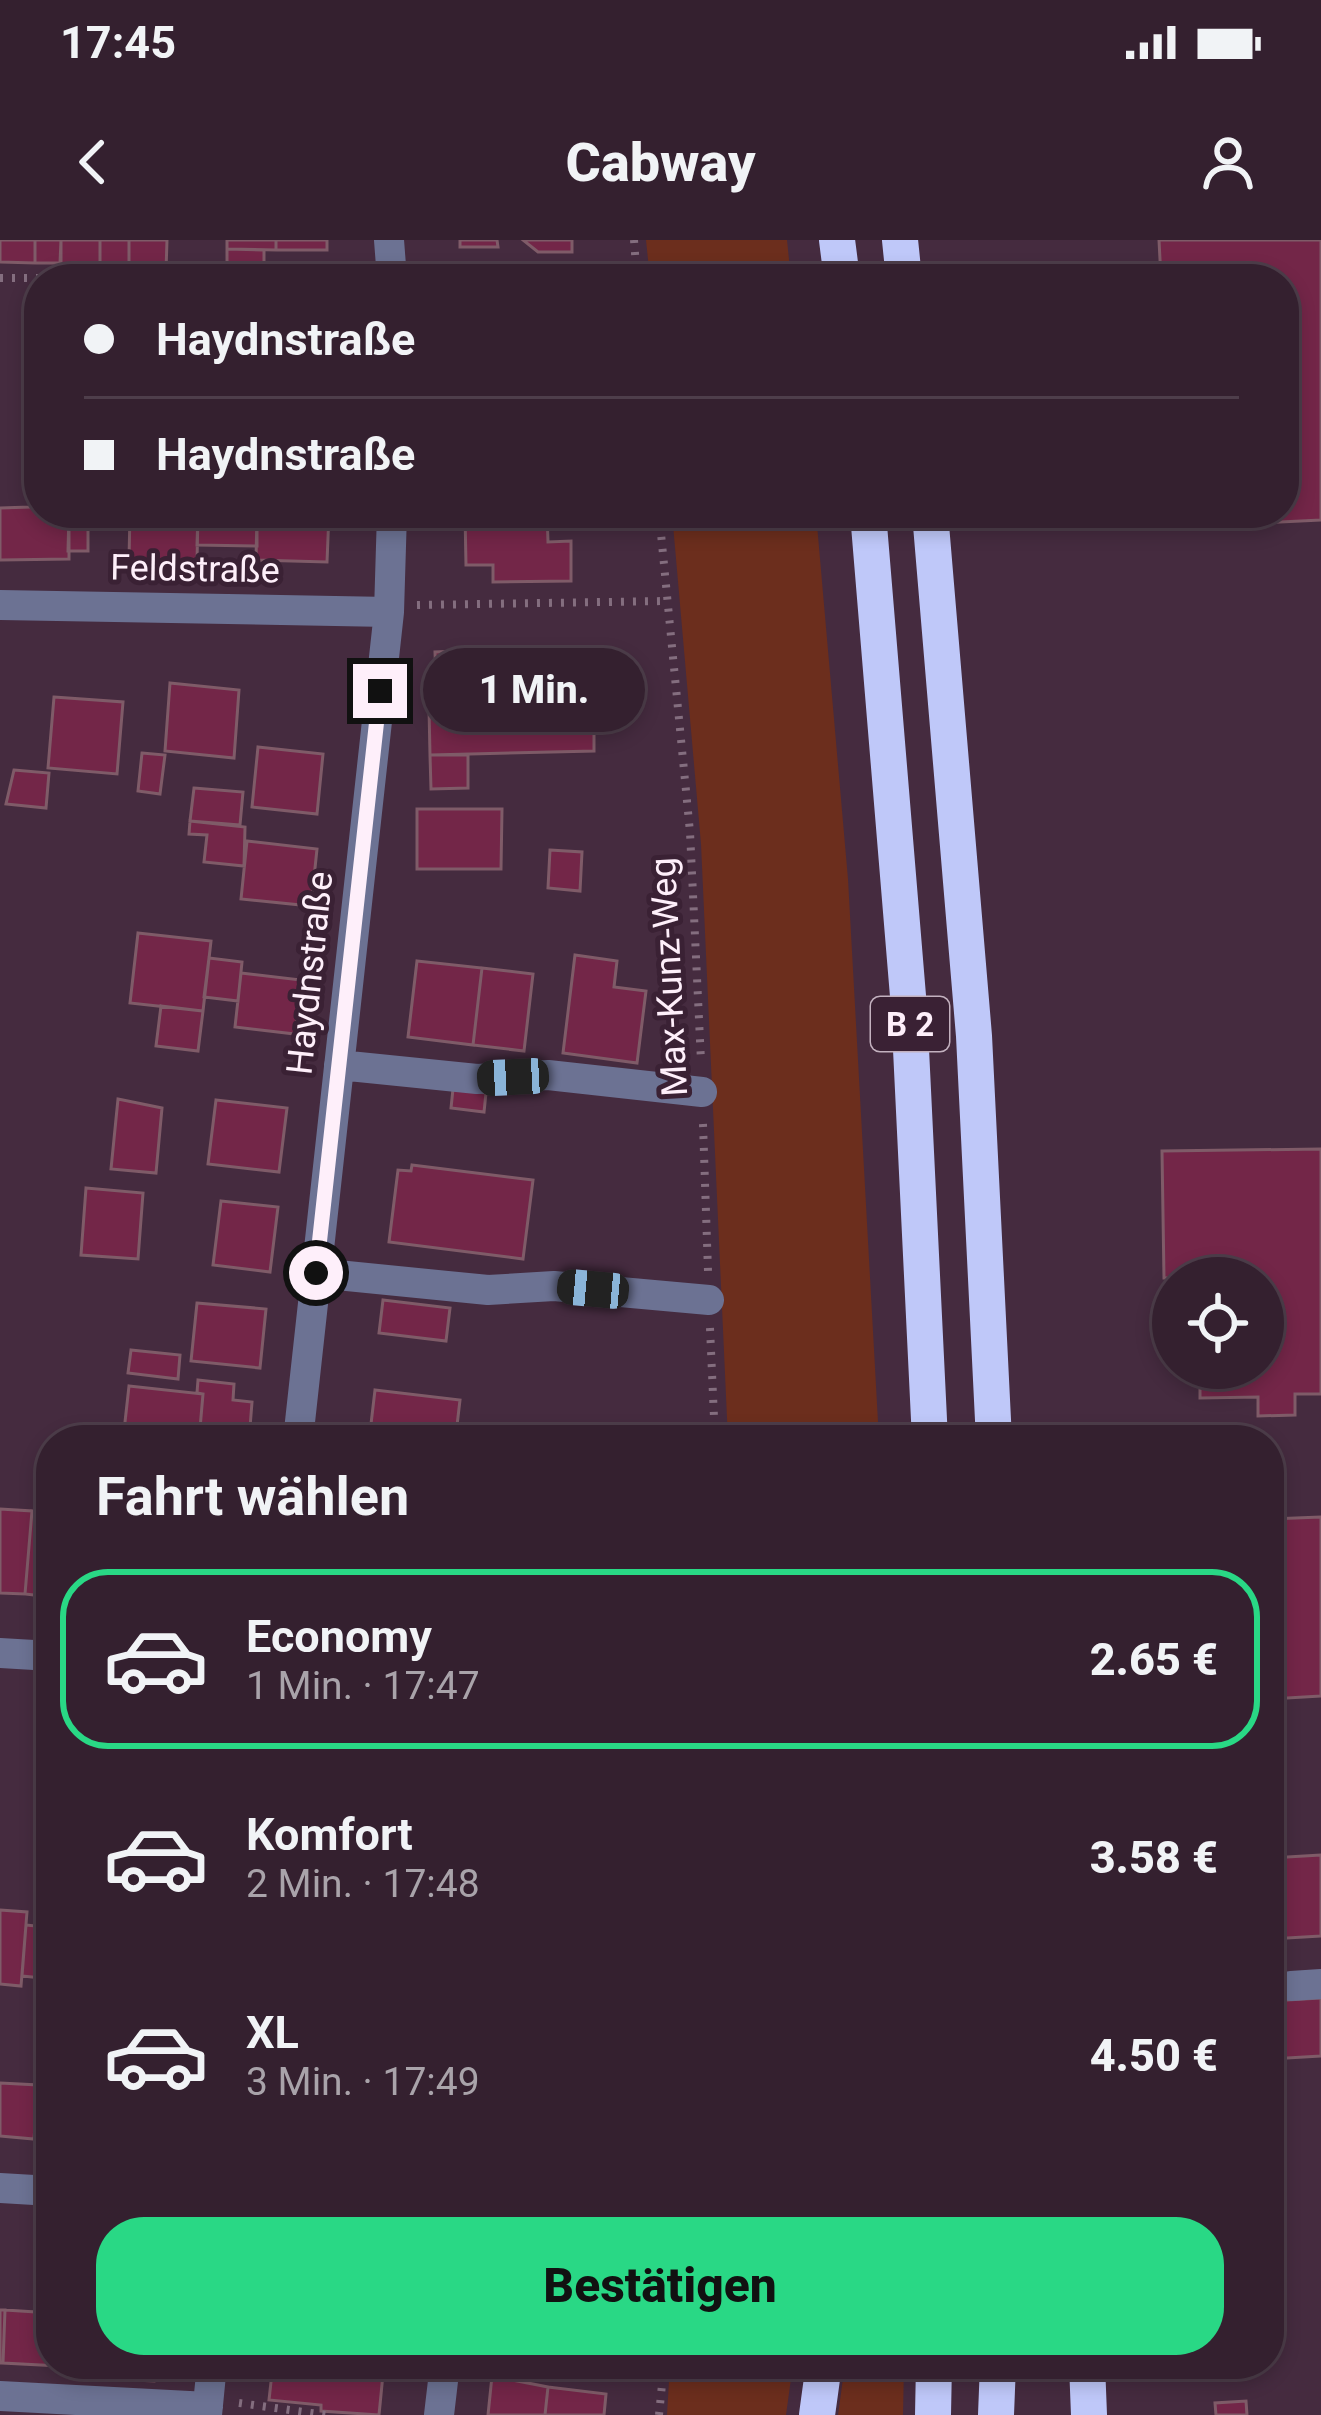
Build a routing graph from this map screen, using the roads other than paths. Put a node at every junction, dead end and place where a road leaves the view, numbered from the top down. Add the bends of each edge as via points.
1 (392, 528) edge
2 (869, 528) edge
3 (932, 528) edge
4 (0, 605) edge
5 (389, 608) junction
6 (339, 1065) junction
7 (702, 1092) road end
8 (316, 1273) junction
9 (709, 1300) road end
10 (991, 1323) junction
11 (300, 1425) edge
12 (929, 1425) edge
13 (994, 1425) edge
14 (1005, 1425) edge
15 (0, 1653) edge
16 (36, 1655) edge
17 (0, 2188) edge
18 (36, 2190) edge
19 (444, 2379) edge
20 (822, 2379) edge
21 (934, 2379) edge
22 (997, 2379) edge
23 (1088, 2379) edge
24 (0, 2396) edge
25 (208, 2407) edge
26 (440, 2415) edge
27 (817, 2415) edge
28 (933, 2415) edge
29 (996, 2415) edge
30 (1089, 2415) edge

1 - 5 street, Haydnstraße
2 - 12 highway, B 2 via 909,1008
3 - 10 highway, B 2
4 - 5 street, Feldstraße
5 - 6 street, Haydnstraße
6 - 7 street
6 - 8 street, Haydnstraße
8 - 9 street
8 - 11 street, Haydnstraße
10 - 13 highway, B 2
10 - 14 highway
15 - 16 street
17 - 18 street
19 - 26 street
20 - 27 highway
21 - 28 highway
22 - 29 highway
23 - 30 highway
24 - 25 street

